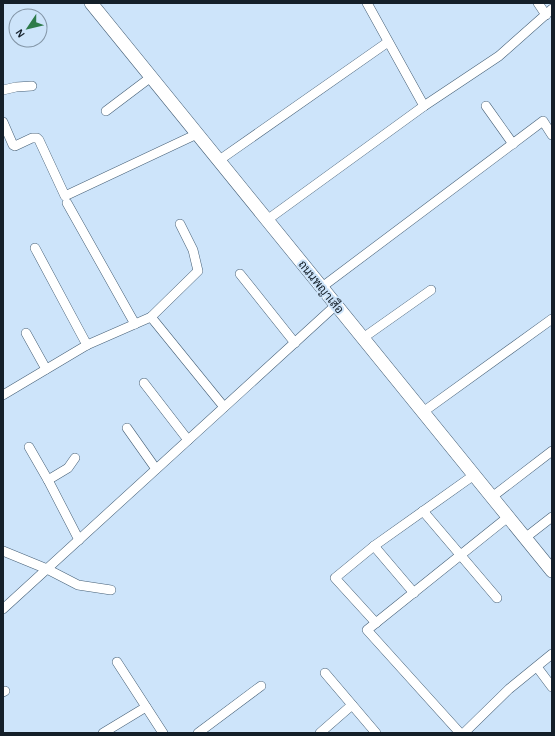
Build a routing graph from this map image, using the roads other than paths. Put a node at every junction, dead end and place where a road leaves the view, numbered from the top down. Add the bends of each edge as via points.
1 (91, 3) edge
2 (366, 3) edge
3 (538, 3) edge
4 (549, 12) edge
5 (388, 42) junction
6 (151, 77) junction
7 (32, 86) dead end
8 (3, 90) edge
9 (424, 106) junction
10 (486, 106) dead end
11 (106, 111) dead end
12 (3, 122) edge
13 (197, 134) junction
14 (552, 135) edge
15 (513, 144) junction
16 (218, 161) junction
17 (67, 203) dead end
18 (267, 220) junction
19 (180, 224) dead end
20 (35, 248) dead end
21 (240, 274) dead end
22 (322, 287) junction
23 (430, 290) dead end
24 (336, 305) junction
25 (151, 318) junction
26 (552, 319) edge
27 (135, 324) junction
28 (26, 333) dead end
29 (363, 338) junction
30 (294, 343) junction
31 (87, 345) junction
32 (46, 369) junction
33 (144, 383) dead end
34 (3, 395) edge
35 (224, 407) junction
36 (423, 412) junction
37 (127, 428) dead end
38 (188, 440) junction
39 (29, 447) dead end
40 (552, 451) edge
41 (75, 458) dead end
42 (156, 469) junction
43 (474, 475) junction
44 (48, 480) junction
45 (492, 497) junction
46 (423, 511) junction
47 (552, 516) edge
48 (508, 517) junction
49 (525, 538) junction
50 (79, 540) junction
51 (374, 546) junction
52 (3, 551) edge
53 (460, 555) junction
54 (47, 569) junction
55 (552, 571) edge
56 (111, 590) dead end
57 (414, 593) junction
58 (497, 598) dead end
59 (3, 609) edge
60 (376, 623) junction
61 (552, 654) edge
62 (117, 662) dead end
63 (537, 667) junction
64 (325, 673) dead end
65 (261, 686) dead end
66 (552, 687) edge
67 (352, 705) junction
68 (146, 708) junction
69 (103, 733) edge
70 (163, 733) edge
71 (198, 733) edge
72 (320, 733) edge
73 (376, 733) edge
74 (460, 733) edge
75 (464, 733) edge

1 - 6 street, ถนนพญาเสือ
2 - 5 street
3 - 4 street
4 - 9 street via 499,56
5 - 9 street
5 - 16 street
6 - 11 street
6 - 13 street, ถนนพญาเสือ
7 - 8 street
9 - 18 street
10 - 15 street
12 - 13 street via 15,146 32,138 39,140 65,196
13 - 16 street, ถนนพญาเสือ
14 - 15 street via 543,121
15 - 22 street
16 - 18 street, ถนนพญาเสือ
17 - 27 street
18 - 22 street, ถนนพญาเสือ
19 - 25 street via 193,250 198,271
20 - 31 street
21 - 30 street
22 - 24 street, ถนนพญาเสือ
23 - 29 street
24 - 29 street, ถนนพญาเสือ
24 - 30 street
25 - 27 street
25 - 35 street
26 - 36 street
27 - 31 street
28 - 32 street
29 - 36 street, ถนนพญาเสือ
30 - 35 street
31 - 32 street
32 - 34 street
33 - 38 street
35 - 38 street
36 - 43 street, ถนนพญาเสือ
37 - 42 street
38 - 42 street
39 - 44 street
40 - 45 street
41 - 44 street via 68,468
42 - 50 street
43 - 45 street, ถนนพญาเสือ
43 - 46 street
44 - 50 street
45 - 48 street, ถนนพญาเสือ
46 - 51 street
46 - 53 street
47 - 49 street
48 - 49 street, ถนนพญาเสือ
48 - 53 street
49 - 55 street, ถนนพญาเสือ
50 - 54 street
51 - 57 street
51 - 60 street via 335,578
52 - 54 street
53 - 57 street
53 - 58 street
54 - 56 street via 78,585
54 - 59 street
57 - 60 street
60 - 74 street via 367,630
61 - 63 street
62 - 68 street
63 - 66 street
63 - 75 street via 509,689
64 - 67 street
65 - 71 street
67 - 72 street
67 - 73 street
68 - 69 street
68 - 70 street

